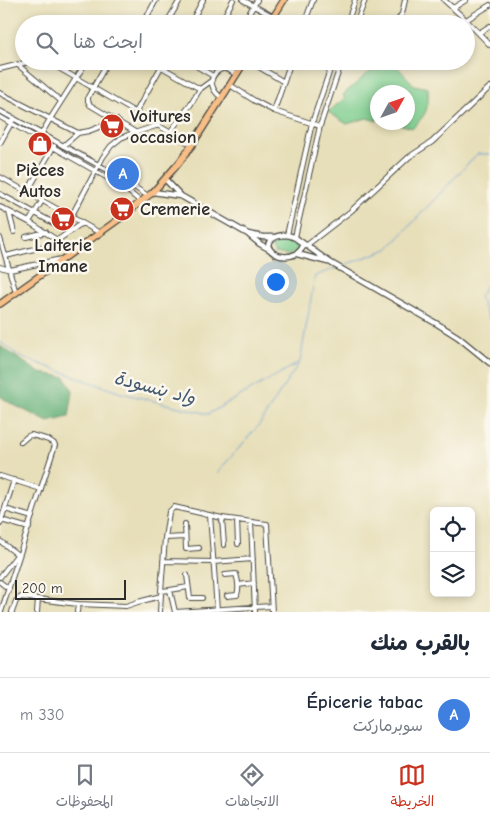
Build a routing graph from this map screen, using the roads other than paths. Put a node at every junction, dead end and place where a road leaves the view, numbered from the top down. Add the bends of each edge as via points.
1 (156, 0) edge
2 (180, 0) edge
3 (203, 0) edge
4 (233, 0) edge
5 (243, 0) edge
6 (257, 0) edge
7 (284, 0) edge
8 (313, 0) edge
9 (355, 0) edge
10 (365, 0) edge
11 (405, 0) edge
12 (444, 0) edge
13 (466, 0) edge
14 (490, 5) edge
15 (254, 6) junction
16 (453, 8) junction
17 (147, 15) edge
18 (171, 15) edge
19 (195, 15) edge
20 (225, 15) edge
21 (248, 15) edge
22 (270, 15) edge
23 (275, 15) edge
24 (307, 15) edge
25 (350, 15) edge
26 (359, 15) edge
27 (401, 15) edge
28 (461, 15) edge
29 (474, 15) edge
30 (490, 26) edge
31 (475, 29) edge
32 (479, 33) junction
33 (490, 45) edge
34 (15, 66) edge
35 (0, 70) edge
36 (24, 70) edge
37 (64, 70) edge
38 (81, 70) edge
39 (103, 70) edge
40 (159, 70) edge
41 (166, 70) edge
42 (203, 70) edge
43 (220, 70) joint
44 (241, 70) edge
45 (263, 70) edge
46 (288, 70) edge
47 (330, 70) edge
48 (339, 70) edge
49 (237, 75) junction
50 (213, 76) junction
51 (76, 78) junction
52 (211, 81) junction
53 (284, 82) junction
54 (230, 85) junction
55 (94, 88) junction
56 (490, 88) edge
57 (200, 89) junction
58 (0, 94) edge
59 (222, 98) junction
60 (61, 102) junction
61 (0, 110) edge
62 (274, 111) junction
63 (136, 112) junction
64 (0, 117) edge
65 (14, 118) junction
66 (50, 119) junction
67 (117, 120) junction
68 (312, 123) junction
69 (11, 124) junction
70 (159, 125) junction
71 (320, 126) junction
72 (135, 132) junction
73 (170, 132) junction
74 (42, 133) junction
75 (78, 133) junction
76 (56, 142) junction
77 (0, 143) edge
78 (192, 145) junction
79 (63, 146) junction
80 (53, 147) junction
81 (99, 166) junction
82 (96, 172) junction
83 (0, 177) edge
84 (165, 179) junction
85 (27, 192) junction
86 (0, 194) edge
87 (151, 194) junction
88 (181, 196) junction
89 (42, 201) junction
90 (141, 202) junction
91 (0, 207) edge
92 (9, 212) junction
93 (35, 212) junction
94 (71, 217) junction
95 (29, 222) junction
96 (82, 223) junction
97 (14, 232) dead end
98 (46, 232) junction
99 (70, 232) junction
100 (100, 233) junction
101 (248, 234) junction
102 (287, 235) junction
103 (26, 237) dead end
104 (274, 237) junction
105 (295, 237) junction
106 (0, 238) edge
107 (57, 240) junction
108 (300, 241) junction
109 (306, 245) junction
110 (269, 249) junction
111 (297, 254) junction
112 (6, 256) junction
113 (63, 259) junction
114 (332, 264) junction
115 (0, 266) edge
116 (10, 270) junction
117 (16, 293) junction
118 (0, 304) edge
119 (490, 363) edge
120 (20, 442) dead end
121 (0, 476) edge
122 (14, 480) junction
123 (41, 489) junction
124 (5, 509) junction
125 (32, 516) junction
126 (210, 516) junction
127 (222, 518) junction
128 (237, 520) junction
129 (1, 522) edge
130 (251, 522) junction
131 (185, 524) dead end
132 (29, 528) junction
133 (185, 537) junction
134 (165, 538) junction
135 (0, 541) edge
136 (238, 544) dead end
137 (224, 545) dead end
138 (198, 548) dead end
139 (19, 556) junction
140 (253, 559) junction
141 (163, 561) junction
142 (213, 562) junction
143 (0, 566) edge
144 (6, 570) junction
145 (225, 574) dead end
146 (187, 575) dead end
147 (0, 577) edge
148 (0, 582) edge
149 (254, 583) junction
150 (238, 585) junction
151 (188, 587) junction
152 (9, 589) junction
153 (170, 590) junction
154 (161, 591) junction
155 (161, 596) junction
156 (228, 596) dead end
157 (202, 598) dead end
158 (38, 599) junction
159 (78, 604) junction
160 (117, 606) junction
161 (255, 606) junction
162 (271, 606) junction
163 (217, 611) edge
164 (1, 612) edge
165 (12, 612) edge
166 (37, 612) edge
167 (77, 612) edge
168 (116, 612) edge
169 (160, 612) edge
170 (175, 612) edge
171 (256, 612) edge
172 (272, 612) edge

1 - 17 street
2 - 18 street
3 - 19 street
4 - 20 street
5 - 15 street
6 - 15 street
7 - 23 main road
8 - 24 street
9 - 25 street
10 - 26 street
11 - 27 street
12 - 16 street
13 - 16 street
14 - 29 street
15 - 21 street
15 - 22 street
16 - 28 street
30 - 32 street
31 - 32 street
32 - 33 street
34 - 35 street
36 - 60 street
37 - 51 street
38 - 51 street
39 - 55 street
40 - 63 street
41 - 57 street
42 - 50 street
43 - 49 street
43 - 50 street
44 - 49 main road
45 - 53 street
46 - 53 street
47 - 68 street
48 - 71 street
49 - 54 main road
50 - 52 street
51 - 55 street
51 - 60 street
52 - 57 street
52 - 59 street via 214,91
53 - 62 street
54 - 59 main road
54 - 62 street
55 - 63 street
55 - 67 street via 89,103
56 - 109 street via 432,142 409,157 351,211
57 - 73 street
58 - 66 street
59 - 78 main road
60 - 66 street
61 - 65 street
62 - 68 street
63 - 70 street
64 - 69 street
65 - 69 street
65 - 74 street
66 - 74 street
66 - 75 street
67 - 72 street
67 - 75 street
68 - 71 street
68 - 102 street
69 - 77 street
69 - 80 street
70 - 72 street
70 - 73 street
71 - 105 street
72 - 81 street via 111,146
73 - 78 street
74 - 76 street
75 - 79 street
76 - 79 street
76 - 80 street
78 - 84 main road
79 - 81 street
80 - 82 street
80 - 85 street
81 - 82 street
81 - 87 street
82 - 90 street
82 - 94 street
83 - 85 street
84 - 87 main road
84 - 88 street
85 - 89 street
86 - 93 street
87 - 88 street
87 - 90 main road
88 - 101 street
89 - 93 street
89 - 94 street
90 - 100 main road
91 - 92 street
92 - 95 street
92 - 97 street
93 - 95 street
93 - 99 street
94 - 96 street
95 - 98 street
96 - 99 street
96 - 100 street
98 - 103 street
98 - 107 street
99 - 107 street
100 - 113 main road
101 - 104 street
101 - 110 street
102 - 104 street
102 - 105 street
104 - 110 street
105 - 108 street
106 - 112 street
107 - 112 street via 39,249
108 - 109 street
108 - 111 street via 303,248
109 - 114 street
110 - 111 street via 282,256
111 - 114 street
112 - 116 street
113 - 116 street
113 - 117 main road
114 - 119 street via 439,324
115 - 116 street
116 - 117 street
117 - 118 main road
120 - 123 street via 31,435 55,445
121 - 122 street
122 - 123 street
122 - 124 street
123 - 125 street
124 - 125 street
124 - 129 street
125 - 132 street
126 - 127 street
126 - 134 street via 174,507 170,511
126 - 142 street
127 - 128 street
127 - 137 street
128 - 130 street
128 - 136 street
129 - 132 street
130 - 140 street
130 - 162 street via 267,524
131 - 133 street
132 - 139 street
133 - 134 street
133 - 138 street via 186,549
134 - 141 street
135 - 139 street
139 - 144 street
139 - 152 street
140 - 142 street
140 - 149 street
141 - 142 street
141 - 154 street
142 - 163 street
143 - 144 street
144 - 147 street
145 - 150 street via 236,574
146 - 151 street
148 - 152 street
149 - 150 street
149 - 161 street
150 - 156 street via 238,594
151 - 153 street
151 - 157 street via 190,598
152 - 164 street
153 - 154 street
153 - 170 street
154 - 155 street
155 - 160 street via 129,606
155 - 169 street
158 - 159 street
158 - 165 street via 19,598
158 - 166 street
159 - 160 street
159 - 167 street
160 - 168 street
161 - 162 street
161 - 163 street
161 - 171 street
162 - 172 street
163 - 170 street

